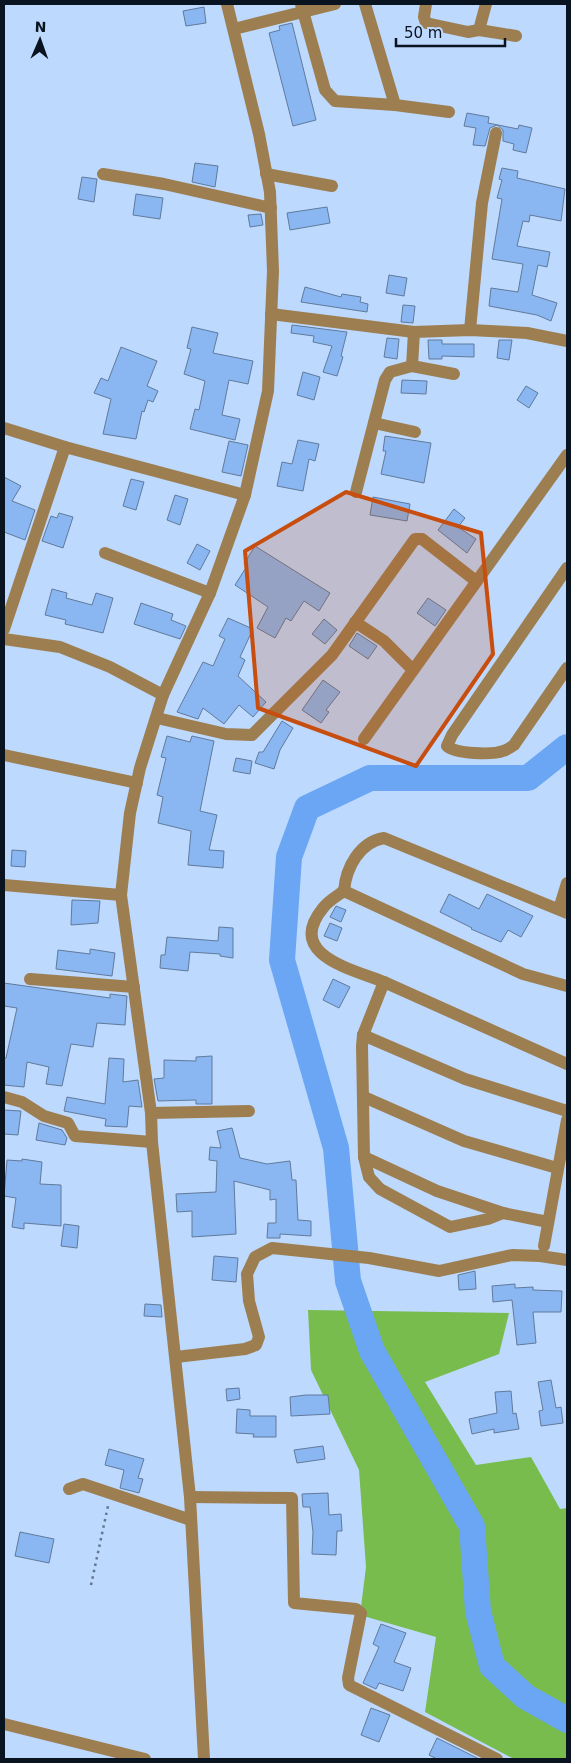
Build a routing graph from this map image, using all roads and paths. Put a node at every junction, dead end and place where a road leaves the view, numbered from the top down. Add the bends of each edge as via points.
1 (227, 4) edge
2 (335, 4) edge
3 (365, 4) edge
4 (426, 4) edge
5 (486, 4) edge
6 (302, 8) edge
7 (234, 29) junction
8 (479, 30) junction
9 (516, 36) dead end
10 (395, 105) junction
11 (449, 112) dead end
12 (496, 133) dead end
13 (103, 174) dead end
14 (266, 174) junction
15 (332, 186) dead end
16 (270, 208) junction
17 (271, 314) junction
18 (470, 330) junction
19 (414, 332) junction
20 (567, 341) edge
21 (412, 366) junction
22 (454, 374) dead end
23 (374, 423) junction
24 (4, 428) edge
25 (415, 432) dead end
26 (65, 447) junction
27 (567, 456) edge
28 (356, 492) dead end
29 (245, 494) junction
30 (105, 553) dead end
31 (567, 568) edge
32 (476, 581) junction
33 (210, 593) junction
34 (355, 622) junction
35 (4, 629) edge
36 (4, 639) edge
37 (567, 668) edge
38 (413, 670) junction
39 (164, 695) junction
40 (157, 718) junction
41 (364, 739) dead end
42 (4, 755) edge
43 (137, 783) junction
44 (567, 883) edge
45 (4, 886) edge
46 (344, 891) junction
47 (121, 895) junction
48 (563, 911) edge
49 (30, 980) dead end
50 (384, 982) junction
51 (567, 986) edge
52 (134, 987) junction
53 (363, 1035) junction
54 (567, 1064) edge
55 (4, 1097) edge
56 (364, 1097) junction
57 (249, 1111) dead end
58 (567, 1111) edge
59 (151, 1113) junction
60 (567, 1120) edge
61 (152, 1142) junction
62 (364, 1157) junction
63 (557, 1168) junction
64 (503, 1213) junction
65 (548, 1222) junction
66 (544, 1246) dead end
67 (567, 1260) edge
68 (176, 1357) junction
69 (70, 1489) dead end
70 (112, 1492) junction
71 (190, 1497) junction
72 (191, 1520) junction
73 (91, 1585) dead end
74 (4, 1724) edge
75 (145, 1759) edge
76 (204, 1759) edge
77 (497, 1759) edge

1 - 7 street
2 - 6 street
3 - 10 street
4 - 8 street via 426,24 468,32
5 - 8 street
6 - 7 street
6 - 10 street via 329,96 335,101
7 - 14 street
8 - 9 street
10 - 11 street
12 - 18 street via 482,203
13 - 16 street
14 - 15 street
14 - 16 street
16 - 17 street
17 - 19 street
17 - 29 street via 268,391
18 - 19 street
18 - 20 street via 527,333
19 - 21 street
21 - 22 street
21 - 23 street via 390,372
23 - 25 street
23 - 28 street
24 - 26 street
26 - 29 street
26 - 35 street
27 - 32 street
29 - 33 street
30 - 33 street
31 - 37 street via 447,746 454,751 484,753 502,752 514,745
32 - 34 street via 422,539 415,539
32 - 38 street
33 - 39 street
34 - 38 street via 384,641
34 - 40 street via 332,655 252,734 226,734
36 - 39 street via 60,647 110,667
38 - 41 street
39 - 40 street
40 - 43 street
42 - 43 street
43 - 47 street via 130,813
44 - 48 street
45 - 47 street
46 - 48 street via 347,876 362,848 372,840 384,838
46 - 50 street via 323,908 314,923 314,948 325,958
46 - 51 street via 523,974
47 - 52 street
49 - 52 street
50 - 53 street
50 - 54 street
52 - 59 street
53 - 56 street
53 - 58 street via 465,1079
55 - 61 street via 22,1102 44,1116 68,1123 75,1136
56 - 62 street
56 - 63 street via 464,1141
57 - 59 street
59 - 61 street
60 - 63 street
61 - 68 street
62 - 64 street via 437,1191
62 - 64 street via 369,1176 380,1189 450,1227
63 - 65 street
64 - 65 street
65 - 66 street
67 - 68 street via 512,1256 439,1271 369,1258 272,1248 254,1257 247,1274 252,1315 259,1337 256,1345
68 - 71 street
69 - 70 street via 83,1484
70 - 72 street
70 - 73 path
71 - 72 street
71 - 77 street via 292,1498 294,1603 356,1609 361,1613 349,1685
72 - 76 street
74 - 75 street

